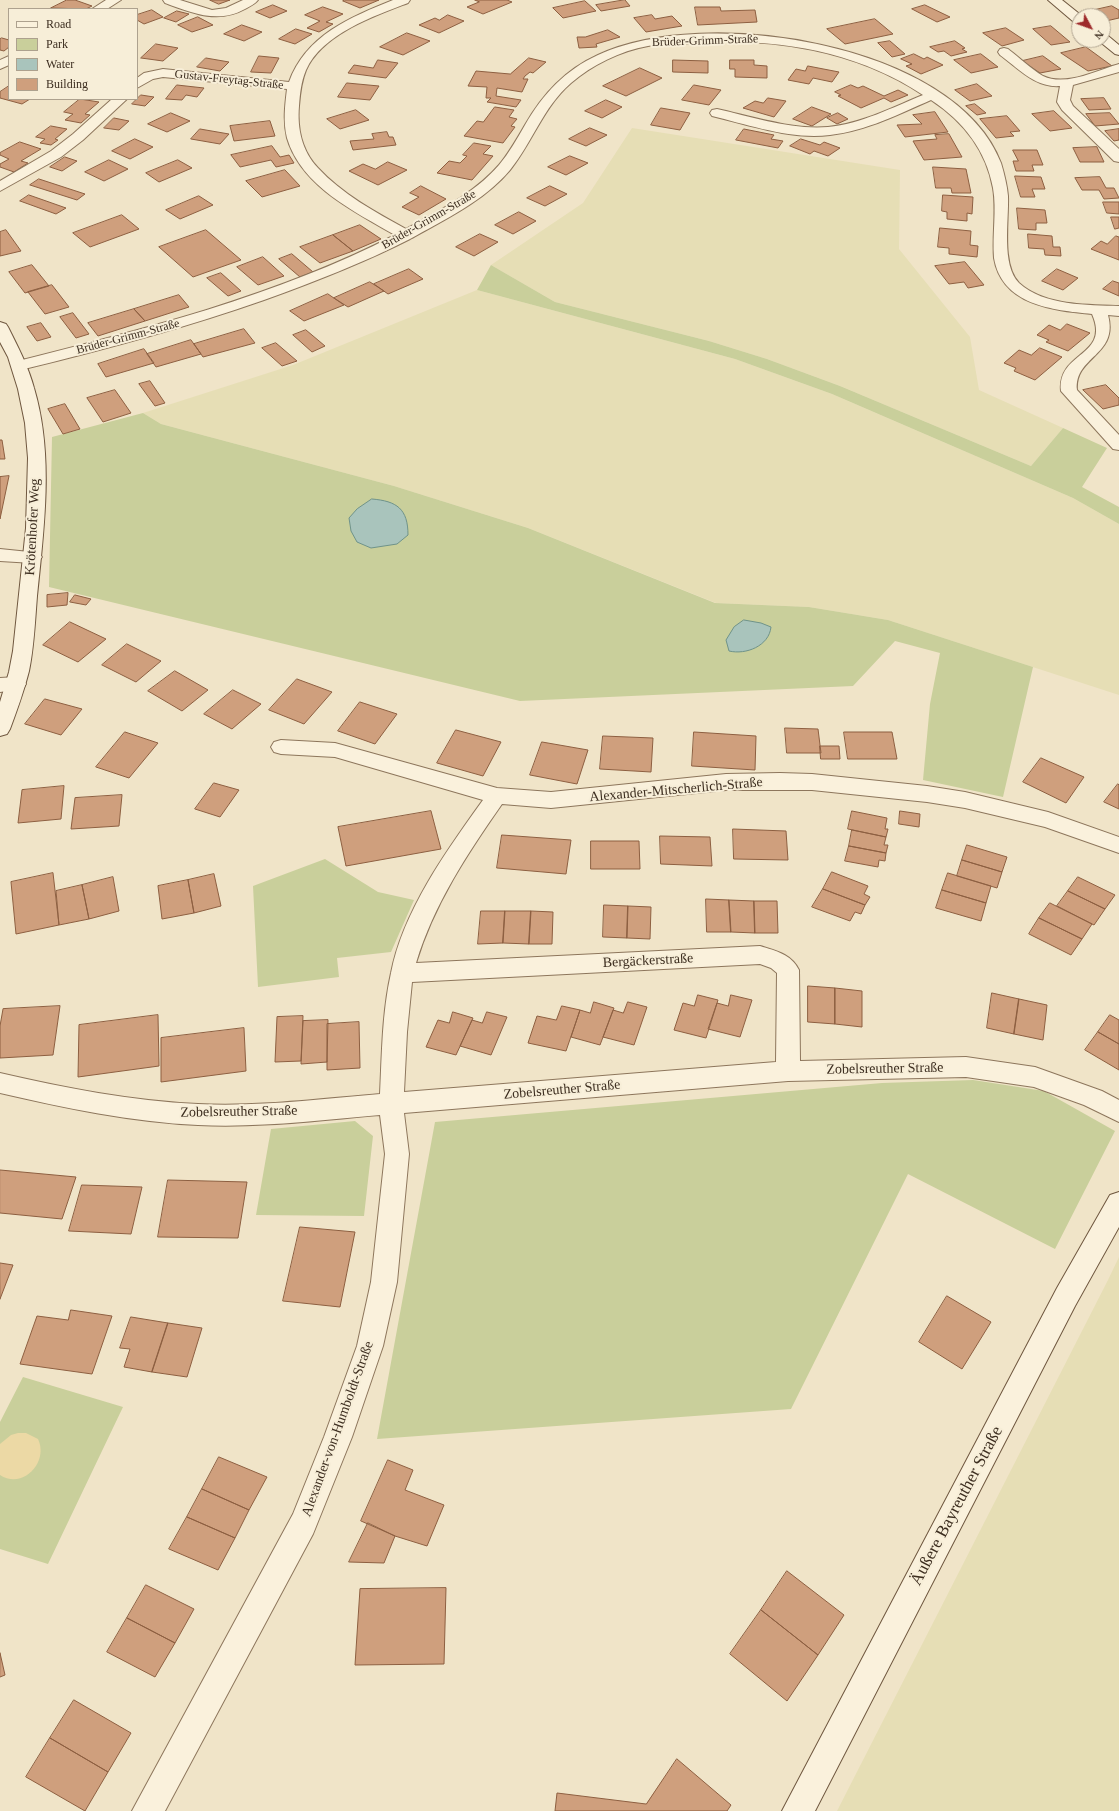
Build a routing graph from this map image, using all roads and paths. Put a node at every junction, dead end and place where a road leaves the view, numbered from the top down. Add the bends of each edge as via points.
1 (116, 0) edge
2 (170, 0) edge
3 (252, 0) edge
4 (404, 0) edge
5 (1054, 0) edge
6 (100, 8) edge
7 (1071, 14) edge
8 (1111, 44) edge
9 (1119, 51) edge
10 (1004, 52) dead end
11 (1119, 68) edge
12 (138, 83) edge
13 (1067, 83) junction
14 (294, 86) junction
15 (933, 95) junction
16 (119, 100) edge
17 (717, 113) dead end
18 (1119, 158) edge
19 (0, 187) edge
20 (406, 235) junction
21 (1098, 310) junction
22 (1119, 311) edge
23 (0, 327) edge
24 (20, 365) junction
25 (1119, 445) edge
26 (0, 555) edge
27 (33, 557) junction
28 (8, 684) edge
29 (0, 729) edge
30 (281, 747) dead end
31 (497, 796) junction
32 (1119, 845) edge
33 (402, 973) junction
34 (788, 1071) junction
35 (0, 1083) edge
36 (391, 1104) junction
37 (1119, 1112) edge
38 (1119, 1203) edge
39 (148, 1811) edge
40 (798, 1811) edge

1 - 6 street
2 - 3 street via 199,11 220,14
4 - 14 street via 331,35 305,62
5 - 7 street
8 - 9 street
10 - 13 street via 1040,79
11 - 13 street
12 - 14 street, Gustav-Freytag-Straße via 149,76 163,73
13 - 18 street via 1063,101 1065,106
14 - 20 street via 290,124 303,159 319,177 341,195
15 - 17 street via 850,127 827,132 806,131
15 - 20 street, Brüder-Grimm-Straße via 890,71 849,56 804,44 746,38 650,42 611,54 588,65 562,83 548,99 502,171 473,195
15 - 21 street, Brüder-Grimm-Straße via 950,106 963,119 994,162 1000,187 1002,261 1008,278 1020,290 1050,304
16 - 19 street via 56,154
20 - 24 street, Brüder-Grimm-Straße via 372,253 300,282 191,320
21 - 22 street, Brüder-Grimm-Straße
21 - 25 street via 1105,328 1103,340 1073,370 1067,383 1069,390
23 - 24 street, Krötenhofer Weg
24 - 27 street, Krötenhofer Weg via 36,442
26 - 27 street
27 - 28 street, Krötenhofer Weg via 22,653
28 - 29 street, Krötenhofer Weg
30 - 31 street, Alexander-Mitscherlich-Straße via 335,750
31 - 32 street, Alexander-Mitscherlich-Straße via 551,800 726,782 812,782 966,800 1048,820
31 - 33 street, Alexander-von-Humboldt-Straße via 458,851 426,908
33 - 34 street, Bergäckerstraße via 760,955 779,961 788,970
33 - 36 street, Alexander-von-Humboldt-Straße via 395,1032
34 - 36 street, Zobelsreuther Straße
34 - 37 street, Zobelsreuther Straße via 966,1067 1035,1077 1094,1098
35 - 36 street, Zobelsreuther Straße via 72,1099 190,1114 267,1114
36 - 39 street, Alexander-von-Humboldt-Straße via 396,1161 384,1282 370,1346 338,1437 303,1524
38 - 40 street, Äußere Bayreuther Straße via 1066,1297

